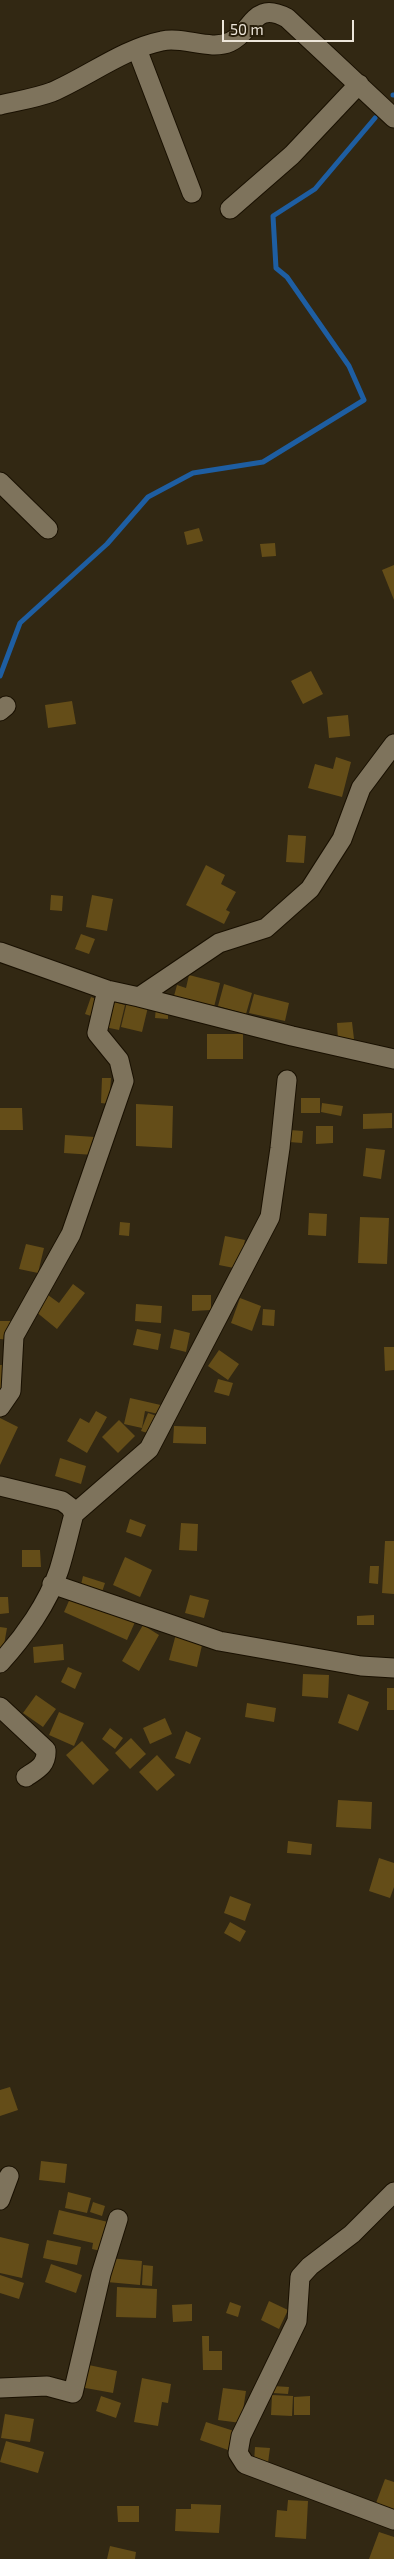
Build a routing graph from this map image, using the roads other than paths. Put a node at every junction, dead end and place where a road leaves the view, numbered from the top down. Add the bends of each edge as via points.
1 (136, 49) junction
2 (359, 84) junction
3 (0, 105) edge
4 (394, 118) edge
5 (192, 193) dead end
6 (230, 209) dead end
7 (0, 482) edge
8 (48, 529) dead end
9 (394, 744) edge
10 (0, 952) edge
11 (107, 990) junction
12 (139, 997) junction
13 (394, 1059) edge
14 (287, 1080) dead end
15 (0, 1407) edge
16 (0, 1486) edge
17 (74, 1514) junction
18 (52, 1584) junction
19 (0, 1663) edge
20 (394, 1668) edge
21 (0, 1707) edge
22 (26, 1777) dead end
23 (9, 2176) dead end
24 (394, 2192) edge
25 (0, 2200) edge
26 (118, 2219) dead end
27 (0, 2388) edge
28 (394, 2520) edge

1 - 2 street via 164,40 230,42 239,36 255,15 270,9 287,18
1 - 3 street via 50,92
1 - 5 street
2 - 4 street
2 - 6 street via 292,155
7 - 8 street
9 - 12 street via 361,788 342,839 310,889 266,928 219,943
10 - 11 street
11 - 12 street
11 - 15 street via 97,1033 119,1060 124,1081 71,1234 14,1336 11,1391
12 - 13 street
14 - 17 street via 270,1216 149,1449
16 - 17 street via 62,1501
17 - 18 street via 59,1571
18 - 19 street via 20,1640
18 - 20 street via 219,1641 361,1666
21 - 22 street via 46,1750 42,1767
23 - 25 street
24 - 28 street via 352,2234 310,2266 300,2278 297,2321 253,2409 241,2436 238,2453 245,2464
26 - 27 street via 101,2274 73,2393 47,2386

